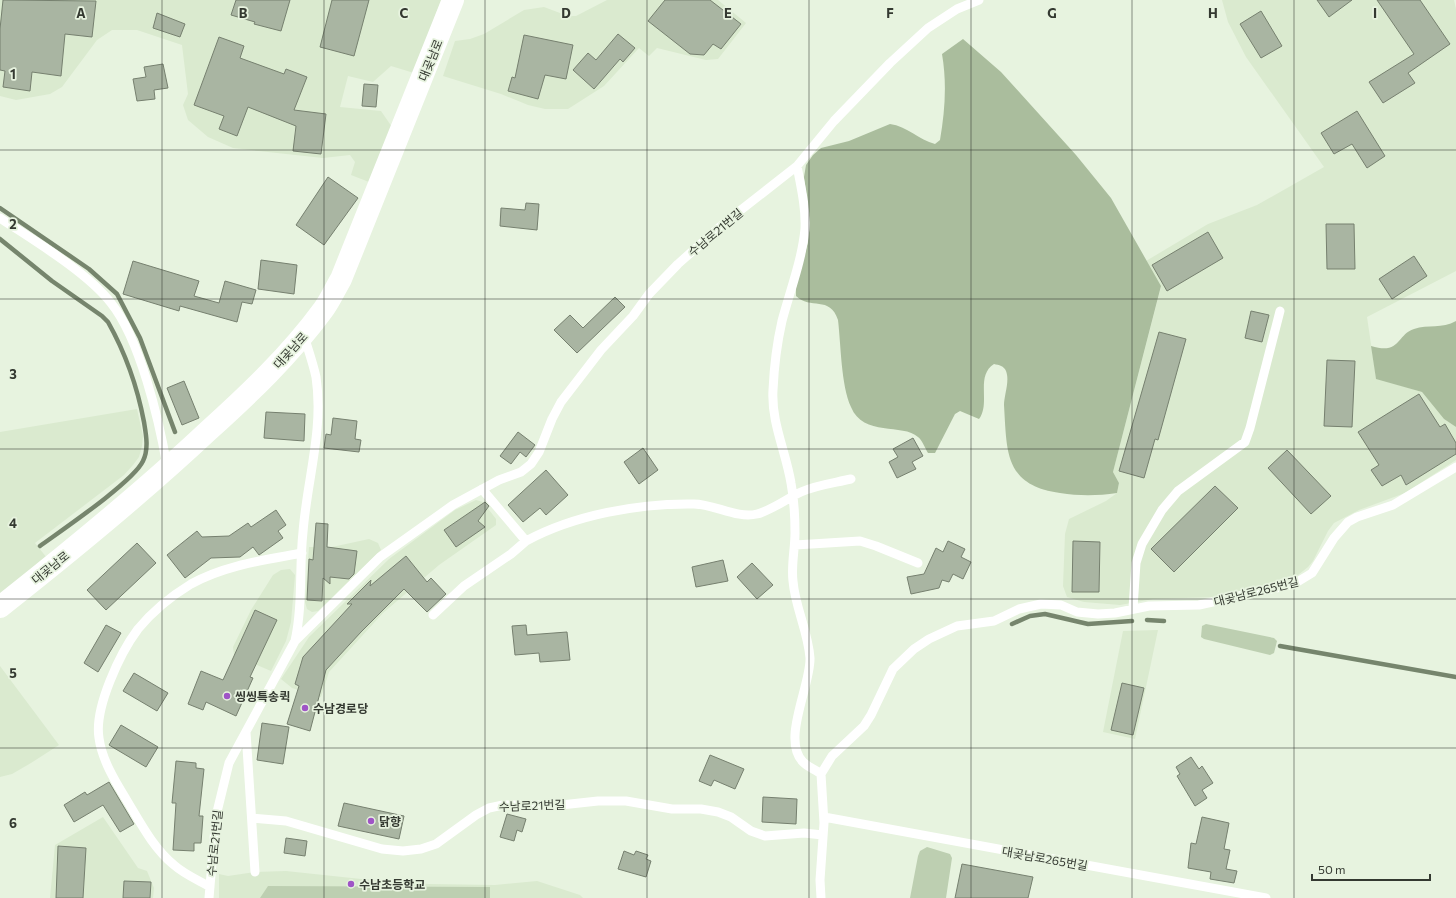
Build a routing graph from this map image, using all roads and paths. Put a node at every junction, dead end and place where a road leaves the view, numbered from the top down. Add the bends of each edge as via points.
1 (453, 0) edge
2 (979, 0) edge
3 (797, 166) junction
4 (0, 218) edge
5 (1280, 311) dead end
6 (304, 334) junction
7 (1456, 467) edge
8 (168, 469) junction
9 (851, 479) dead end
10 (482, 489) junction
11 (792, 496) junction
12 (526, 541) junction
13 (794, 545) junction
14 (302, 553) junction
15 (918, 564) dead end
16 (0, 607) edge
17 (1133, 608) junction
18 (433, 615) dead end
19 (295, 641) junction
20 (246, 730) junction
21 (822, 774) junction
22 (824, 817) junction
23 (252, 818) junction
24 (823, 835) junction
25 (255, 872) dead end
26 (210, 887) junction
27 (209, 898) edge
28 (821, 898) edge
29 (1266, 898) edge

1 - 6 street, 대곶남로 via 341,279 324,309
2 - 3 lane, 수남로21번길 via 957,9 928,28 834,121
3 - 10 lane, 수남로21번길 via 723,224 649,294 561,402 531,464 521,472
3 - 11 lane via 803,198 803,244 782,323 772,393
4 - 8 lane via 86,278 101,291 118,313 132,338 150,391
5 - 17 lane via 1250,428 1244,442 1178,491 1162,510 1142,544 1136,562
6 - 8 street, 대곶남로 via 253,390
6 - 14 lane via 316,377 318,421 312,478 302,531
7 - 17 lane, 대곶남로265번길 via 1393,504 1348,522 1334,538 1312,574 1294,584 1199,605
8 - 16 street, 대곶남로 via 62,559
9 - 11 lane
10 - 12 lane
10 - 19 lane, 수남로21번길 via 453,505 380,557
11 - 12 lane via 756,514 743,514 695,504 627,509 569,522 548,529
11 - 13 lane
12 - 18 lane via 464,586
13 - 15 lane via 860,541
13 - 21 lane via 794,587 810,657 795,738 798,754 803,762
14 - 19 lane via 300,619
14 - 26 lane via 235,567 190,585 174,597 139,629 130,642 100,711 98,733 104,757 136,816 162,854 174,866
17 - 21 lane, 대곶남로265번길 via 1098,614 1077,612 1061,605 1041,604 1019,609 994,621 957,626 942,632 914,649 893,669 871,716 832,756
19 - 20 lane, 수남로21번길
20 - 23 lane
20 - 26 lane, 수남로21번길 via 229,763 221,787
21 - 22 lane
22 - 24 lane
22 - 29 lane, 대곶남로265번길
23 - 24 lane, 수남로21번길 via 286,821 382,849 403,851 436,844 489,808 503,805 561,805 598,801 718,812 731,817 751,831 766,836 804,833
23 - 25 lane
24 - 28 lane
26 - 27 lane, 수남로21번길

